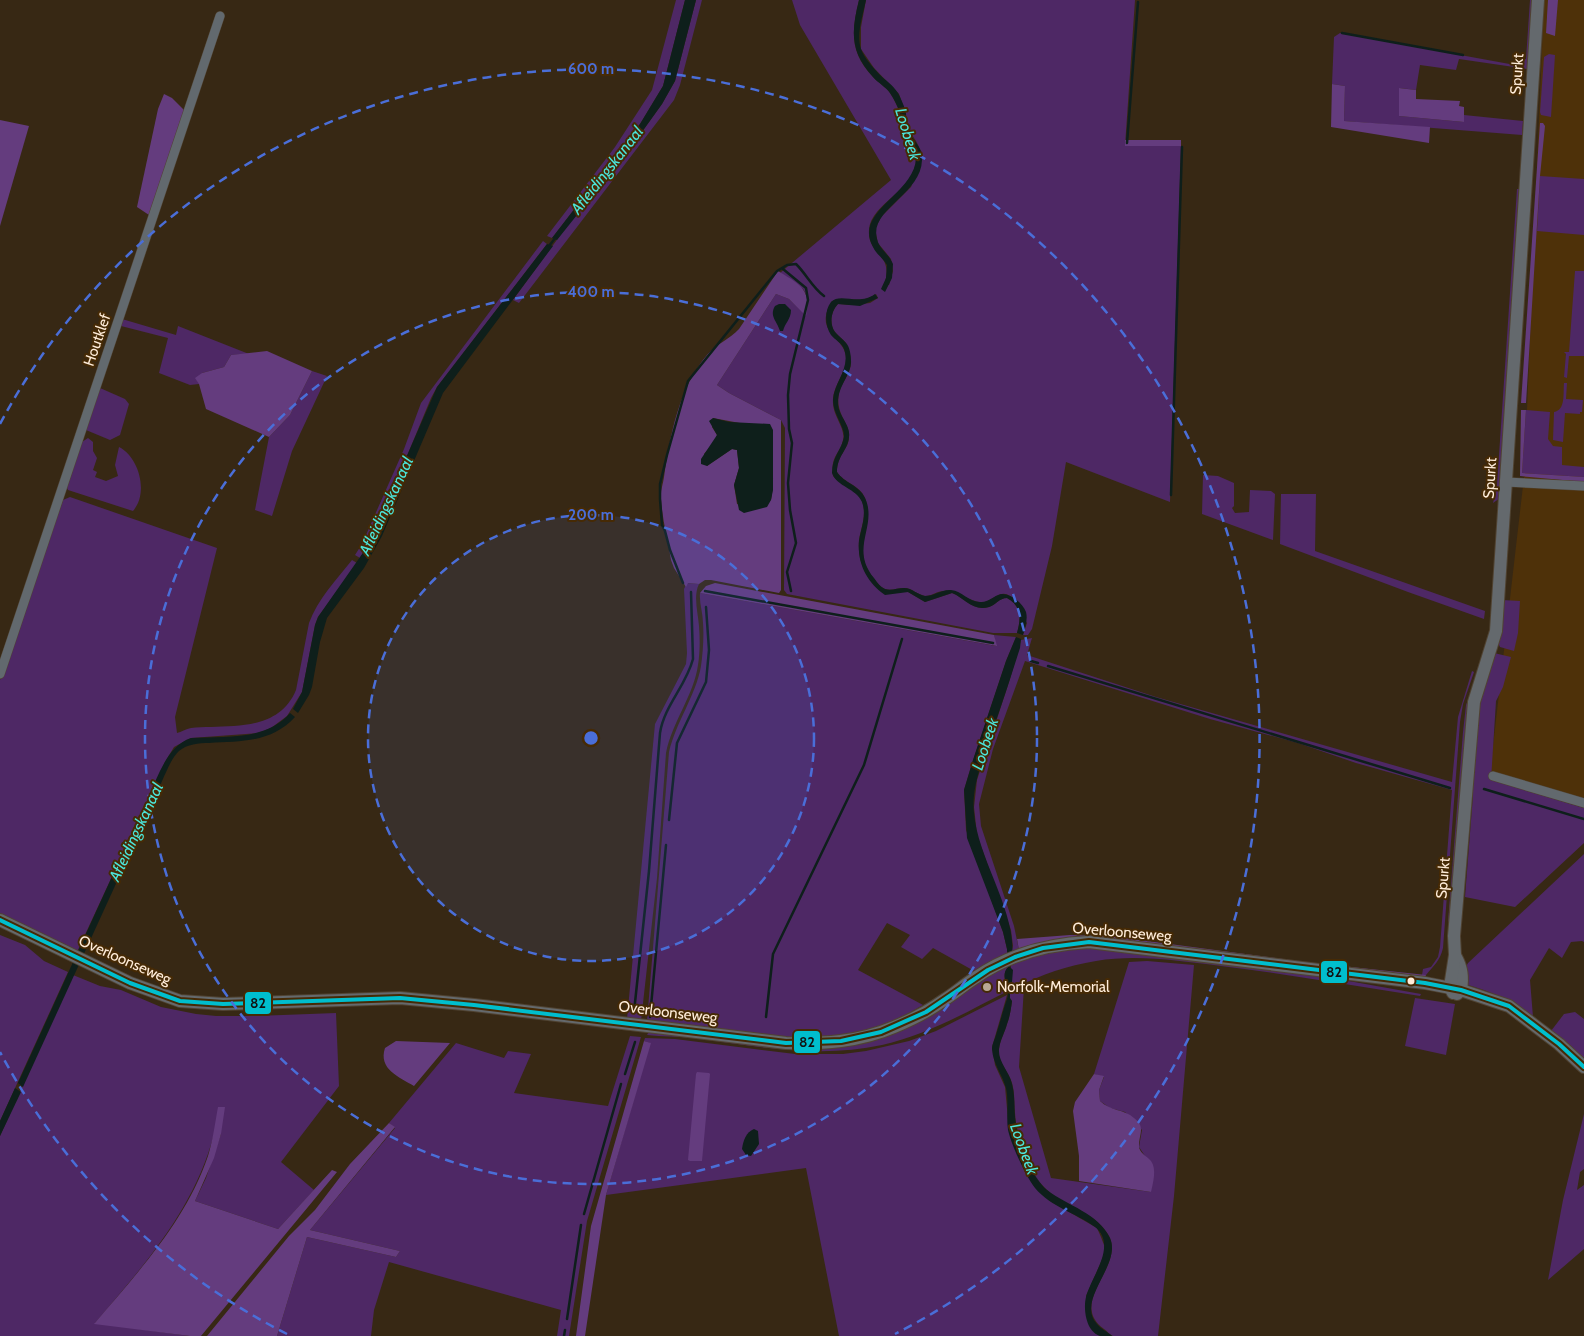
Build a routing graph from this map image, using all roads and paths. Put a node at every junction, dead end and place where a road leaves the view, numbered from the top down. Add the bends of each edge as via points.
1 (1538, 0) edge
2 (220, 16) dead end
3 (1506, 482) junction
4 (1584, 486) edge
5 (0, 674) edge
6 (1493, 776) dead end
7 (1584, 803) edge
8 (0, 920) edge
9 (1455, 991) junction
10 (1584, 1067) edge

1 - 3 street, Spurkt
2 - 5 street, Houtklef
3 - 4 street
3 - 9 street, Spurkt via 1496,631 1474,702 1454,936 1455,955 1463,976
6 - 7 street
8 - 9 street, Overloonseweg via 130,983 180,1001 223,1004 400,998 786,1043 820,1044 854,1039 894,1027 932,1008 1003,961 1038,948 1066,943 1089,942
9 - 10 street, Overloonseweg via 1526,1020

